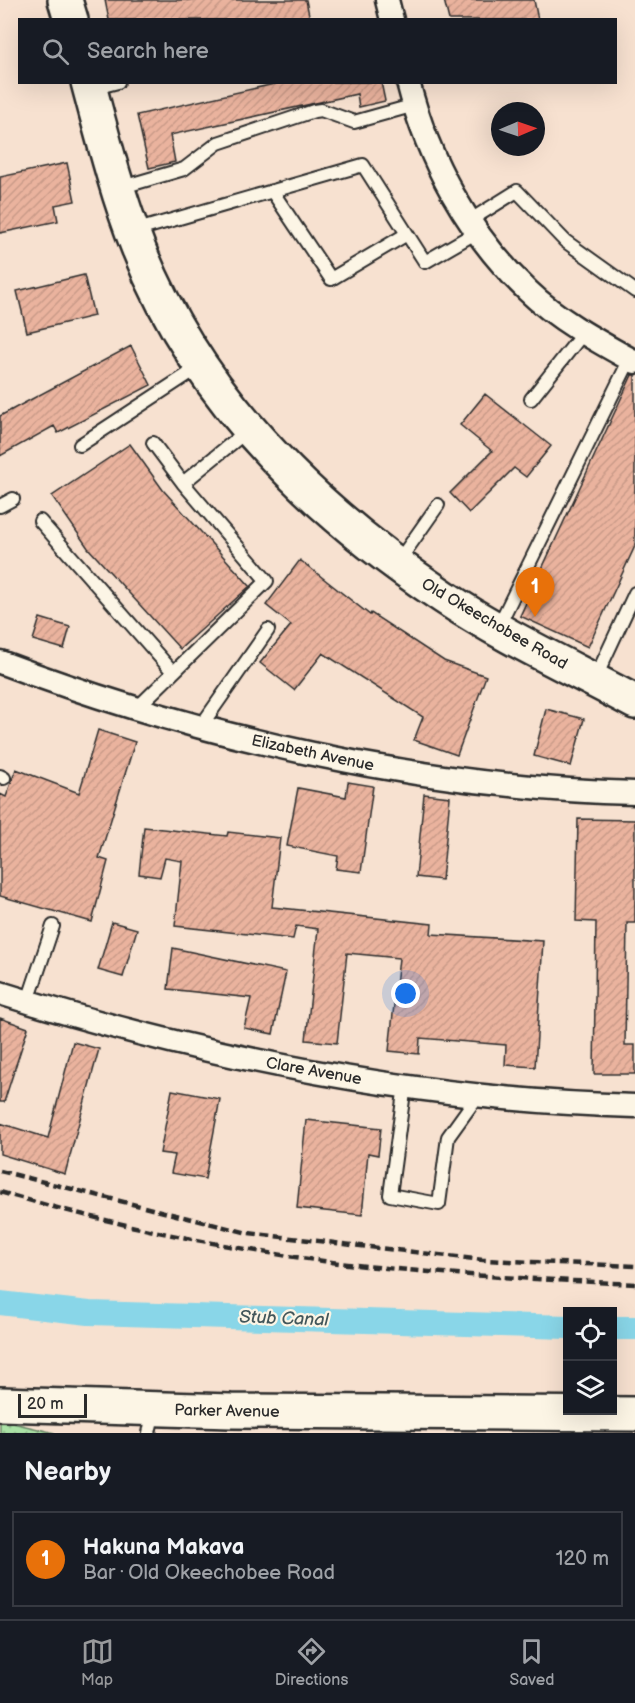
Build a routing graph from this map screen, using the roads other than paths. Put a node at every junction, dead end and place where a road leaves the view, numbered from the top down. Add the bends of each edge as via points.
1 (65, 0) edge
2 (387, 0) edge
3 (70, 18) edge
4 (392, 18) edge
5 (409, 84) edge
6 (99, 85) edge
7 (415, 105) junction
8 (118, 188) junction
9 (272, 191) junction
10 (473, 227) junction
11 (133, 232) junction
12 (407, 234) junction
13 (635, 291) edge
14 (584, 333) junction
15 (632, 361) edge
16 (200, 366) junction
17 (531, 399) dead end
18 (249, 429) junction
19 (153, 443) dead end
20 (80, 445) dead end
21 (183, 483) junction
22 (13, 499) dead end
23 (438, 505) dead end
24 (0, 506) edge
25 (40, 521) dead end
26 (397, 563) junction
27 (635, 593) edge
28 (498, 627) junction
29 (268, 630) dead end
30 (0, 662) edge
31 (173, 672) junction
32 (595, 680) junction
33 (635, 702) edge
34 (137, 708) junction
35 (201, 726) junction
36 (635, 793) edge
37 (53, 926) dead end
38 (0, 993) edge
39 (28, 1001) junction
40 (405, 1085) junction
41 (479, 1094) junction
42 (635, 1106) edge
43 (0, 1404) edge
44 (635, 1414) edge
45 (151, 1421) edge

1 - 3 street
2 - 4 street
5 - 7 street
6 - 8 street, Old Okeechobee Road
7 - 8 lane via 354,122 314,111 218,143 184,169
7 - 10 street via 449,191
8 - 11 street, Old Okeechobee Road
9 - 11 lane
9 - 12 lane via 363,165
9 - 12 lane via 331,279
10 - 12 lane via 425,262
10 - 13 lane via 517,191 565,241
10 - 14 street via 529,292
11 - 16 street, Old Okeechobee Road via 168,311
14 - 15 street
14 - 17 lane
15 - 28 lane
16 - 18 street, Old Okeechobee Road
16 - 20 lane
18 - 21 lane
18 - 26 street, Old Okeechobee Road via 314,497
19 - 21 lane
21 - 31 lane via 267,581
22 - 24 lane
23 - 26 lane
25 - 31 lane
26 - 28 street, Old Okeechobee Road via 446,598
27 - 32 lane
28 - 32 street, Old Okeechobee Road
29 - 35 lane
30 - 34 street, Elizabeth Avenue
31 - 34 lane
32 - 33 street, Old Okeechobee Road
34 - 35 street, Elizabeth Avenue
35 - 36 street, Elizabeth Avenue via 320,755 422,773 526,786
37 - 39 lane
38 - 39 street, Clare Avenue
39 - 40 street, Clare Avenue via 177,1043
40 - 41 street, Clare Avenue
40 - 41 lane via 390,1195 440,1204 448,1137
41 - 42 street, Clare Avenue
43 - 45 street, Parker Avenue
44 - 45 street, Parker Avenue

